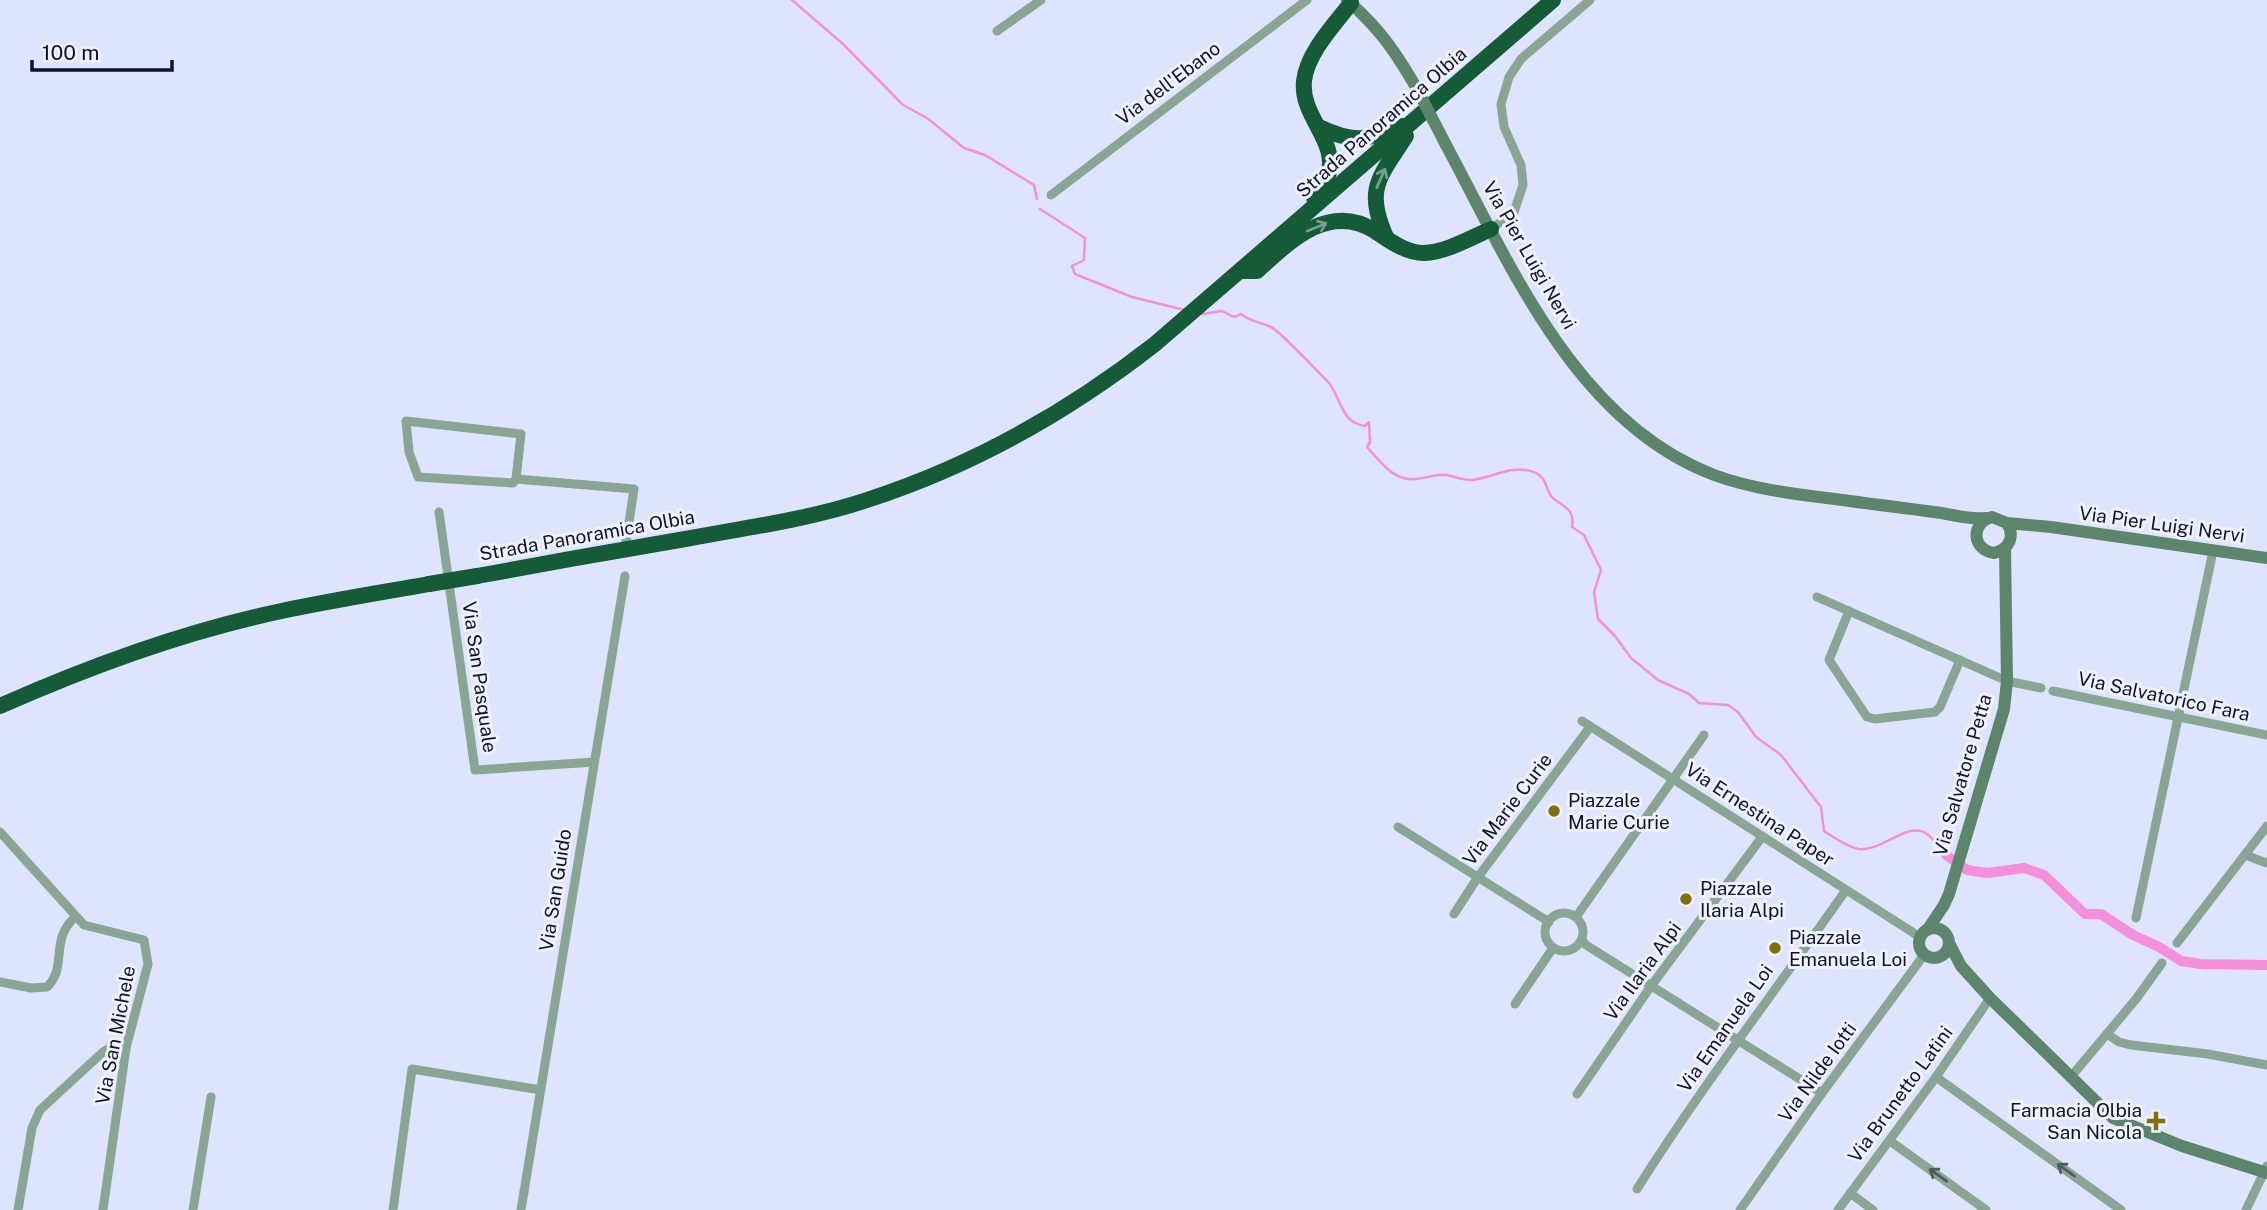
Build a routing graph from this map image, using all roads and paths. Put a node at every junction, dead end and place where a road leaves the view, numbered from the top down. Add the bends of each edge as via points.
1 (1041, 0) edge
2 (1307, 0) edge
3 (1553, 0) edge
4 (1590, 0) edge
5 (1349, 2) edge
6 (997, 31) dead end
7 (1415, 122) junction
8 (1319, 127) junction
9 (1051, 195) dead end
10 (1490, 229) junction
11 (1388, 240) junction
12 (1256, 257) junction
13 (1237, 273) junction
14 (516, 479) junction
15 (439, 512) dead end
16 (1937, 512) junction
17 (1986, 519) junction
18 (2009, 528) junction
19 (1976, 536) junction
20 (625, 549) junction
21 (2000, 551) junction
22 (2213, 551) junction
23 (2267, 558) edge
24 (625, 576) dead end
25 (1818, 597) dead end
26 (1849, 611) junction
27 (1960, 660) junction
28 (2007, 681) junction
29 (2041, 688) dead end
30 (2053, 691) dead end
31 (0, 706) edge
32 (2177, 717) junction
33 (1586, 724) joint
34 (1704, 735) dead end
35 (2267, 735) edge
36 (594, 761) junction
37 (1673, 779) junction
38 (2267, 825) edge
39 (1398, 827) dead end
40 (0, 832) edge
41 (1762, 837) junction
42 (2245, 855) junction
43 (2267, 863) edge
44 (1478, 877) junction
45 (1846, 890) junction
46 (1949, 894) junction
47 (1454, 914) dead end
48 (75, 917) junction
49 (1576, 917) junction
50 (2136, 918) dead end
51 (1549, 922) junction
52 (1924, 933) junction
53 (1582, 940) junction
54 (1948, 940) junction
55 (2177, 943) dead end
56 (1553, 948) junction
57 (1924, 955) junction
58 (1937, 958) junction
59 (2162, 963) dead end
60 (1961, 966) junction
61 (0, 982) edge
62 (1651, 986) junction
63 (1990, 998) junction
64 (1515, 1004) dead end
65 (2106, 1034) junction
66 (1737, 1041) junction
67 (127, 1048) junction
68 (2267, 1065) edge
69 (1936, 1077) junction
70 (2070, 1078) junction
71 (541, 1090) junction
72 (1822, 1093) junction
73 (1577, 1094) dead end
74 (211, 1097) dead end
75 (1890, 1140) junction
76 (2266, 1170) edge
77 (1637, 1189) dead end
78 (1850, 1193) junction
79 (18, 1210) edge
80 (103, 1210) edge
81 (193, 1210) edge
82 (393, 1210) edge
83 (521, 1210) edge
84 (1740, 1210) edge
85 (1838, 1210) edge
86 (1873, 1210) edge
87 (1986, 1210) edge
88 (2121, 1210) edge
89 (2246, 1210) edge

1 - 6 street
2 - 9 street, Via dell'Ebano
3 - 7 highway, Strada Panoramica Olbia
4 - 10 street via 1521,59 1509,77 1501,104 1523,185 1514,212
5 - 8 highway via 1311,59 1304,79 1308,111
5 - 10 street, Via Pier Luigi Nervi, bridge via 1392,46
7 - 8 highway via 1358,139
11 -> 7 highway via 1374,198 1378,179
7 - 12 highway, Strada Panoramica Olbia
8 - 12 highway via 1331,153 1330,172 1321,192 1268,237
10 - 11 highway via 1435,252 1405,250
10 - 16 street, Via Pier Luigi Nervi via 1546,329 1592,386 1664,451 1714,475 1763,490
13 -> 11 highway via 1257,271 1291,241 1317,226 1344,219
12 - 13 highway, Strada Panoramica Olbia
13 - 20 highway, Strada Panoramica Olbia via 1108,381 986,452 867,500 806,517
14 - 14 street via 521,434 405,421 418,477 513,483
14 - 20 street via 634,489
15 - 36 street, Via San Pasquale via 475,770
16 - 17 street, Via Pier Luigi Nervi
16 - 19 street, Via Pier Luigi Nervi
17 - 18 street via 1997,517
17 - 19 street
18 - 21 street via 2009,544
18 - 22 street, Via Pier Luigi Nervi via 2051,527
19 - 21 street via 1980,546
20 - 31 highway, Strada Panoramica Olbia, bridge via 276,612 205,630
21 - 28 street, Via Salvatore Petta
22 - 23 street, Via Pier Luigi Nervi
22 - 32 street
24 - 36 street, Via San Guido
25 - 26 street
26 - 27 street
26 - 27 street via 1829,660 1867,717 1935,712
27 - 28 street
28 - 29 street
28 - 46 street, Via Salvatore Petta via 2004,709
30 - 32 street, Via Salvatorico Fara
32 - 35 street, Via Salvatorico Fara
32 - 50 street
33 - 37 street, Via Ernestina Paper
33 - 44 street, Via Marie Curie
34 - 37 street
36 - 71 street, Via San Guido
37 - 41 street, Via Ernestina Paper
37 - 49 street
38 - 42 street
39 - 44 street
40 - 48 street, Via San Michele
41 - 45 street, Via Ernestina Paper
41 - 62 street, Via Ilaria Alpi
42 - 43 street
42 - 55 street
44 - 47 street, Via Marie Curie
44 - 51 street
45 - 52 street, Via Ernestina Paper
45 - 66 street, Via Emanuela Loi
46 - 52 street, Via Salvatore Petta
46 - 54 street, Via Salvatore Petta
48 - 61 street via 60,938 56,974 47,987
48 - 67 street, Via San Michele via 84,925 144,940 148,964
49 - 51 street via 1561,914
49 - 53 street via 1584,931
51 - 56 street via 1546,938
52 - 54 street via 1938,929
52 - 57 street via 1919,945
53 - 56 street via 1568,951
53 - 62 street
54 - 58 street via 1946,953
54 - 60 street, Via Salvatore Petta
56 - 64 street
57 - 58 street
57 - 72 street, Via Nilde Iotti
58 - 60 street, Via Salvatore Petta
59 - 65 street
60 - 63 street, Via Salvatore Petta
62 - 66 street
62 - 73 street, Via Ilaria Alpi
63 - 69 street, Via Brunetto Latini
63 - 70 street, Via Salvatore Petta
65 - 68 street via 2131,1045
65 - 70 street
66 - 72 street
66 - 77 street, Via Emanuela Loi
67 - 79 street via 111,1047 103,1052 40,1110 32,1128
67 - 80 street, Via San Michele
69 - 75 street, Via Brunetto Latini
88 -> 69 street
70 - 76 street, Via Salvatore Petta via 2113,1118 2182,1146
71 - 82 street via 412,1069
71 - 83 street, Via San Guido
72 - 84 street, Via Nilde Iotti
74 - 81 street
75 - 78 street, Via Brunetto Latini
87 -> 75 street
76 - 89 street
78 - 85 street, Via Brunetto Latini
78 - 86 street

